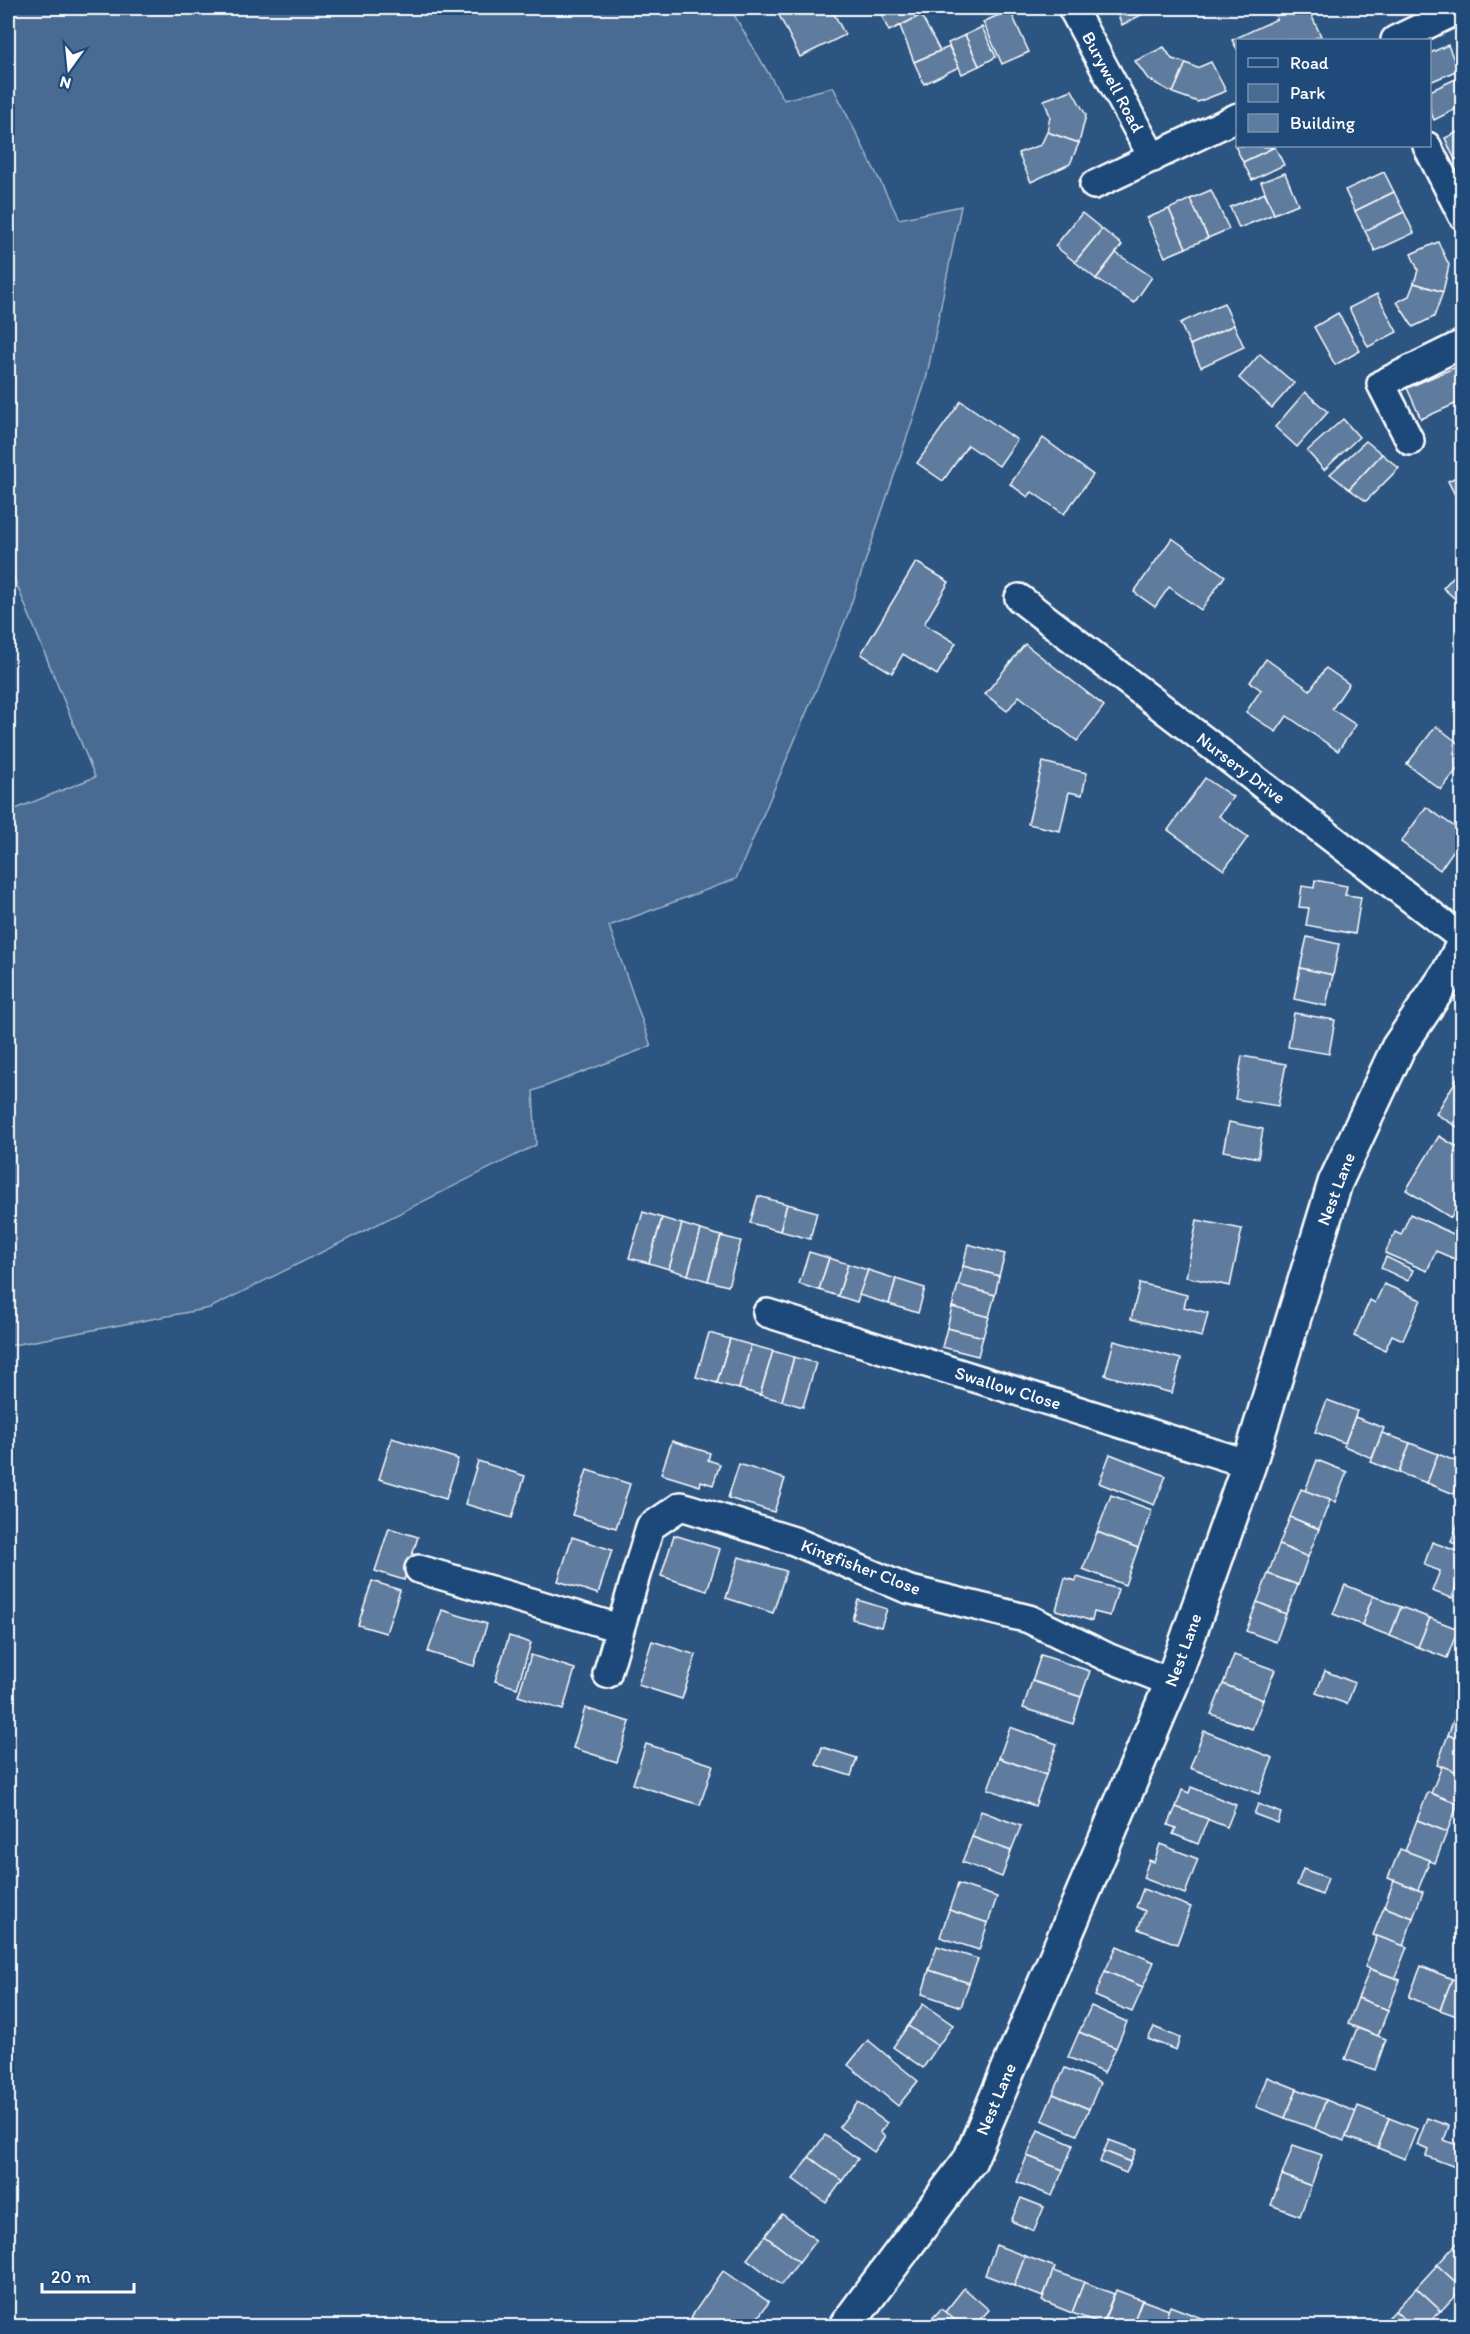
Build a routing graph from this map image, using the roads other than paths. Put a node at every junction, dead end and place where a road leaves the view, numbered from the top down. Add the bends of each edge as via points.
1 (1072, 8) edge
2 (1462, 8) edge
3 (1397, 39) edge
4 (1236, 118) edge
5 (1428, 147) edge
6 (1153, 158) junction
7 (1094, 184) dead end
8 (1462, 215) edge
9 (1462, 344) edge
10 (1410, 441) dead end
11 (1019, 598) dead end
12 (1462, 938) edge
13 (1458, 968) edge
14 (767, 1313) dead end
15 (1249, 1464) junction
16 (419, 1569) dead end
17 (620, 1628) junction
18 (607, 1674) dead end
19 (1172, 1683) junction
20 (846, 2326) edge

1 - 6 street, Burywell Road
2 - 3 street
4 - 6 street
5 - 8 street
6 - 7 street
9 - 10 street via 1381,384
11 - 12 street, Nursery Drive
13 - 15 street, Nest Lane via 1398,1048 1335,1183
14 - 15 street, Swallow Close
15 - 19 street, Nest Lane
16 - 17 street
17 - 18 street, Kingfisher Close
17 - 19 street, Kingfisher Close via 650,1527 681,1506 794,1541 908,1589 1029,1619 1107,1658
19 - 20 street, Nest Lane via 970,2160

